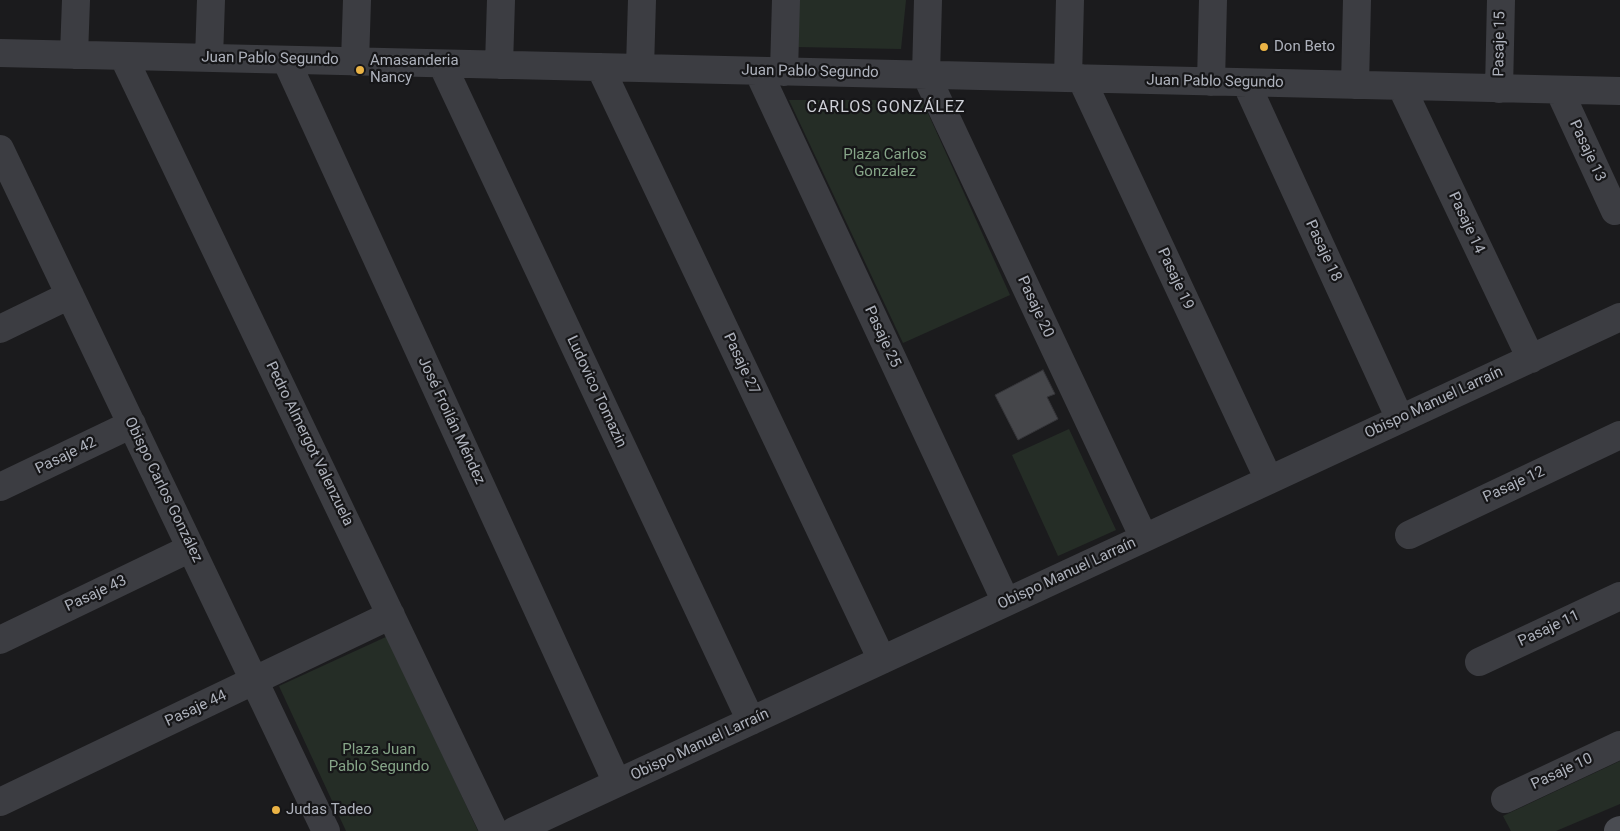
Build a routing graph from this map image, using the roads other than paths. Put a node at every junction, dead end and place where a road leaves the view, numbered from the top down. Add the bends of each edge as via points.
1 (76, 0) edge
2 (211, 0) edge
3 (357, 0) edge
4 (501, 0) edge
5 (642, 0) edge
6 (786, 0) edge
7 (928, 0) edge
8 (1070, 0) edge
9 (1213, 0) edge
10 (1357, 0) edge
11 (1501, 0) edge
12 (0, 53) edge
13 (74, 55) junction
14 (124, 56) junction
15 (209, 58) junction
16 (286, 60) junction
17 (355, 62) junction
18 (442, 64) junction
19 (499, 65) junction
20 (600, 67) junction
21 (640, 68) junction
22 (771, 71) junction
23 (926, 75) junction
24 (1075, 78) junction
25 (1211, 82) junction
26 (1246, 83) junction
27 (1355, 85) junction
28 (1401, 86) junction
29 (1499, 89) junction
30 (1559, 90) junction
31 (1620, 91) edge
32 (2, 160) edge
33 (1615, 211) dead end
34 (70, 295) junction
35 (1620, 317) edge
36 (0, 329) edge
37 (1530, 359) junction
38 (1400, 419) junction
39 (132, 424) junction
40 (1620, 435) edge
41 (1268, 480) junction
42 (0, 487) edge
43 (1409, 535) dead end
44 (1144, 538) junction
45 (191, 548) junction
46 (1620, 596) edge
47 (1006, 602) junction
48 (391, 615) junction
49 (0, 640) edge
50 (882, 660) junction
51 (1479, 662) dead end
52 (254, 681) junction
53 (751, 721) junction
54 (1620, 745) edge
55 (617, 783) junction
56 (1505, 799) dead end
57 (0, 802) edge
58 (326, 831) edge
59 (494, 831) edge
60 (514, 831) edge

1 - 13 street
2 - 15 street
3 - 17 street
4 - 19 street
5 - 21 street
6 - 22 street
7 - 23 street
8 - 24 street
9 - 25 street
10 - 27 street
11 - 29 street, Pasaje 15
12 - 13 street, Juan Pablo Segundo
13 - 14 street, Juan Pablo Segundo
14 - 15 street, Juan Pablo Segundo
14 - 48 street, Pedro Almergot Valenzuela
15 - 16 street, Juan Pablo Segundo
16 - 17 street, Juan Pablo Segundo
16 - 55 street, José Froilán Méndez
17 - 18 street, Juan Pablo Segundo
18 - 19 street, Juan Pablo Segundo
18 - 53 street, Ludovico Tomazin
19 - 20 street, Juan Pablo Segundo
20 - 21 street, Juan Pablo Segundo
20 - 50 street, Pasaje 27
21 - 22 street, Juan Pablo Segundo
22 - 23 street, Juan Pablo Segundo
22 - 47 street, Pasaje 25
23 - 24 street, Juan Pablo Segundo
23 - 44 street, Pasaje 20
24 - 25 street, Juan Pablo Segundo
24 - 41 street, Pasaje 19
25 - 26 street, Juan Pablo Segundo
26 - 27 street, Juan Pablo Segundo
26 - 38 street, Pasaje 18
27 - 28 street, Juan Pablo Segundo
28 - 29 street, Juan Pablo Segundo
28 - 37 street, Pasaje 14
29 - 30 street, Juan Pablo Segundo
30 - 31 street, Juan Pablo Segundo
30 - 33 street, Pasaje 13
32 - 34 street, Obispo Carlos González
34 - 36 street
34 - 39 street, Obispo Carlos González
35 - 37 street, Obispo Manuel Larraín
37 - 38 street, Obispo Manuel Larraín
38 - 41 street, Obispo Manuel Larraín
39 - 42 street, Pasaje 42
39 - 45 street, Obispo Carlos González
40 - 43 street, Pasaje 12
41 - 44 street, Obispo Manuel Larraín
44 - 47 street, Obispo Manuel Larraín
45 - 49 street, Pasaje 43
45 - 52 street, Obispo Carlos González
46 - 51 street, Pasaje 11
47 - 50 street, Obispo Manuel Larraín
48 - 52 street, Pasaje 44
48 - 59 street, Pedro Almergot Valenzuela
50 - 53 street, Obispo Manuel Larraín
52 - 57 street, Pasaje 44
52 - 58 street, Obispo Carlos González
53 - 55 street, Obispo Manuel Larraín
54 - 56 street, Pasaje 10
55 - 60 street, Obispo Manuel Larraín

